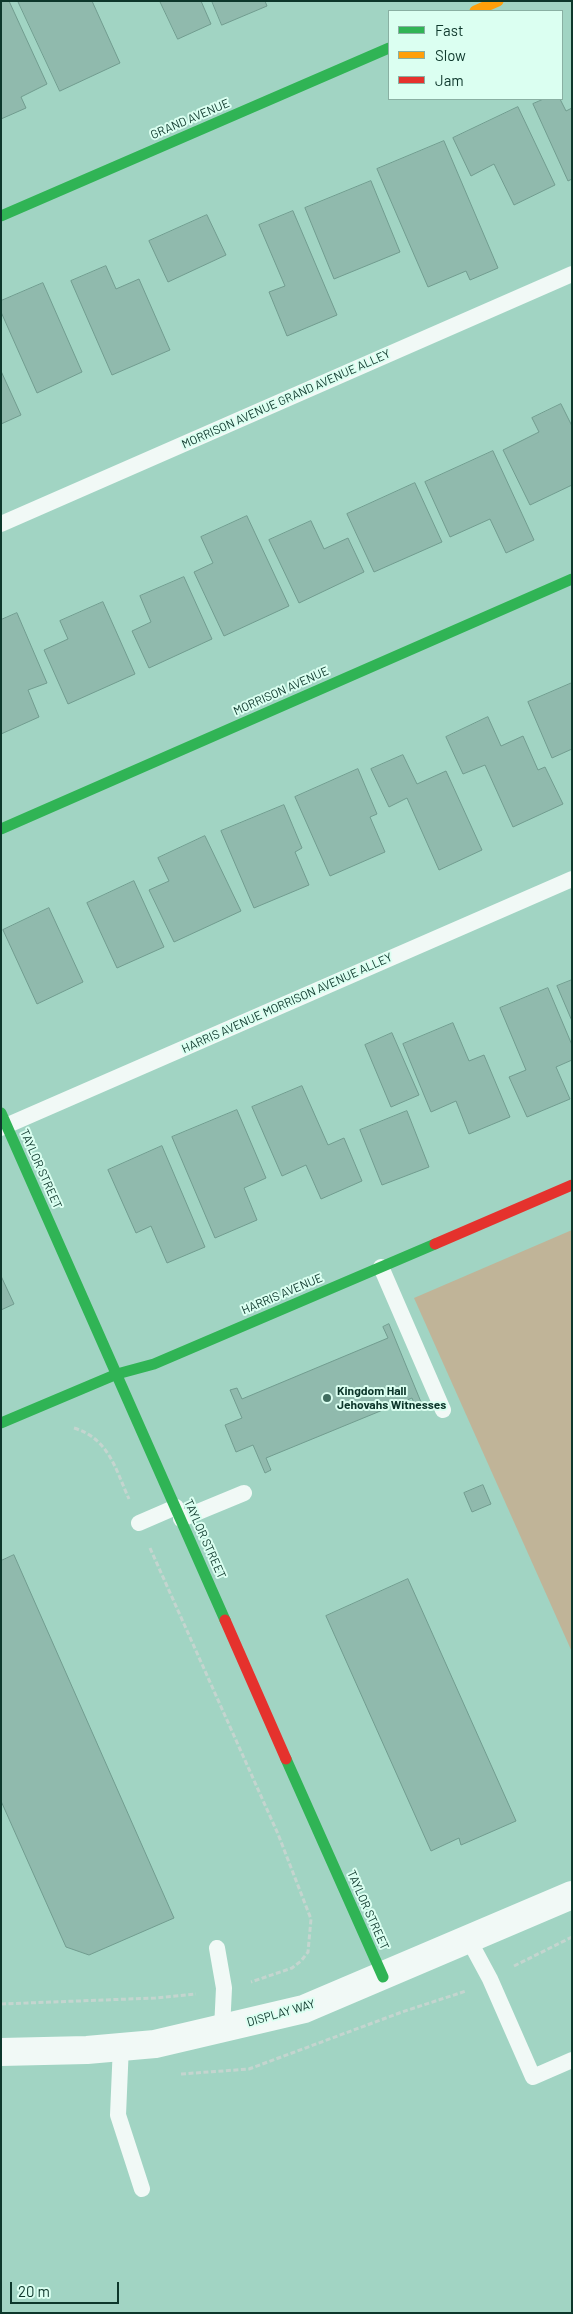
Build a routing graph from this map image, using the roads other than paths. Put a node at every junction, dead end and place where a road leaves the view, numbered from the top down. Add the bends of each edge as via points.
1 (498, 1) edge
2 (477, 10) edge
3 (388, 48) edge
4 (1, 216) edge
5 (572, 274) edge
6 (1, 524) edge
7 (572, 579) edge
8 (1, 828) edge
9 (572, 878) edge
10 (3, 1122) edge
11 (572, 1185) edge
12 (381, 1267) junction
13 (117, 1374) junction
14 (443, 1410) dead end
15 (1, 1423) edge
16 (244, 1492) dead end
17 (178, 1513) junction
18 (139, 1523) road end
19 (572, 1895) edge
20 (469, 1940) junction
21 (217, 1948) dead end
22 (383, 1977) junction
23 (222, 2029) junction
24 (121, 2045) junction
25 (1, 2052) edge
26 (572, 2060) edge
27 (142, 2189) dead end

1 - 2 street
3 - 4 street, GRAND AVENUE
5 - 6 lane, MORRISON AVENUE GRAND AVENUE ALLEY
7 - 8 street, MORRISON AVENUE
9 - 10 lane, HARRIS AVENUE MORRISON AVENUE ALLEY
10 - 13 street, TAYLOR STREET
11 - 12 street, HARRIS AVENUE
12 - 13 street, HARRIS AVENUE via 154,1364
12 - 14 lane
13 - 15 street, HARRIS AVENUE
13 - 17 street, TAYLOR STREET
16 - 17 lane
17 - 18 lane
17 - 22 street, TAYLOR STREET
19 - 20 street, DISPLAY WAY
20 - 22 street, DISPLAY WAY
20 - 26 lane via 533,2076
21 - 23 lane via 224,1988
22 - 23 street, DISPLAY WAY via 304,2009
23 - 24 street, DISPLAY WAY via 155,2044
24 - 25 street, DISPLAY WAY via 87,2050
24 - 27 lane via 118,2115

